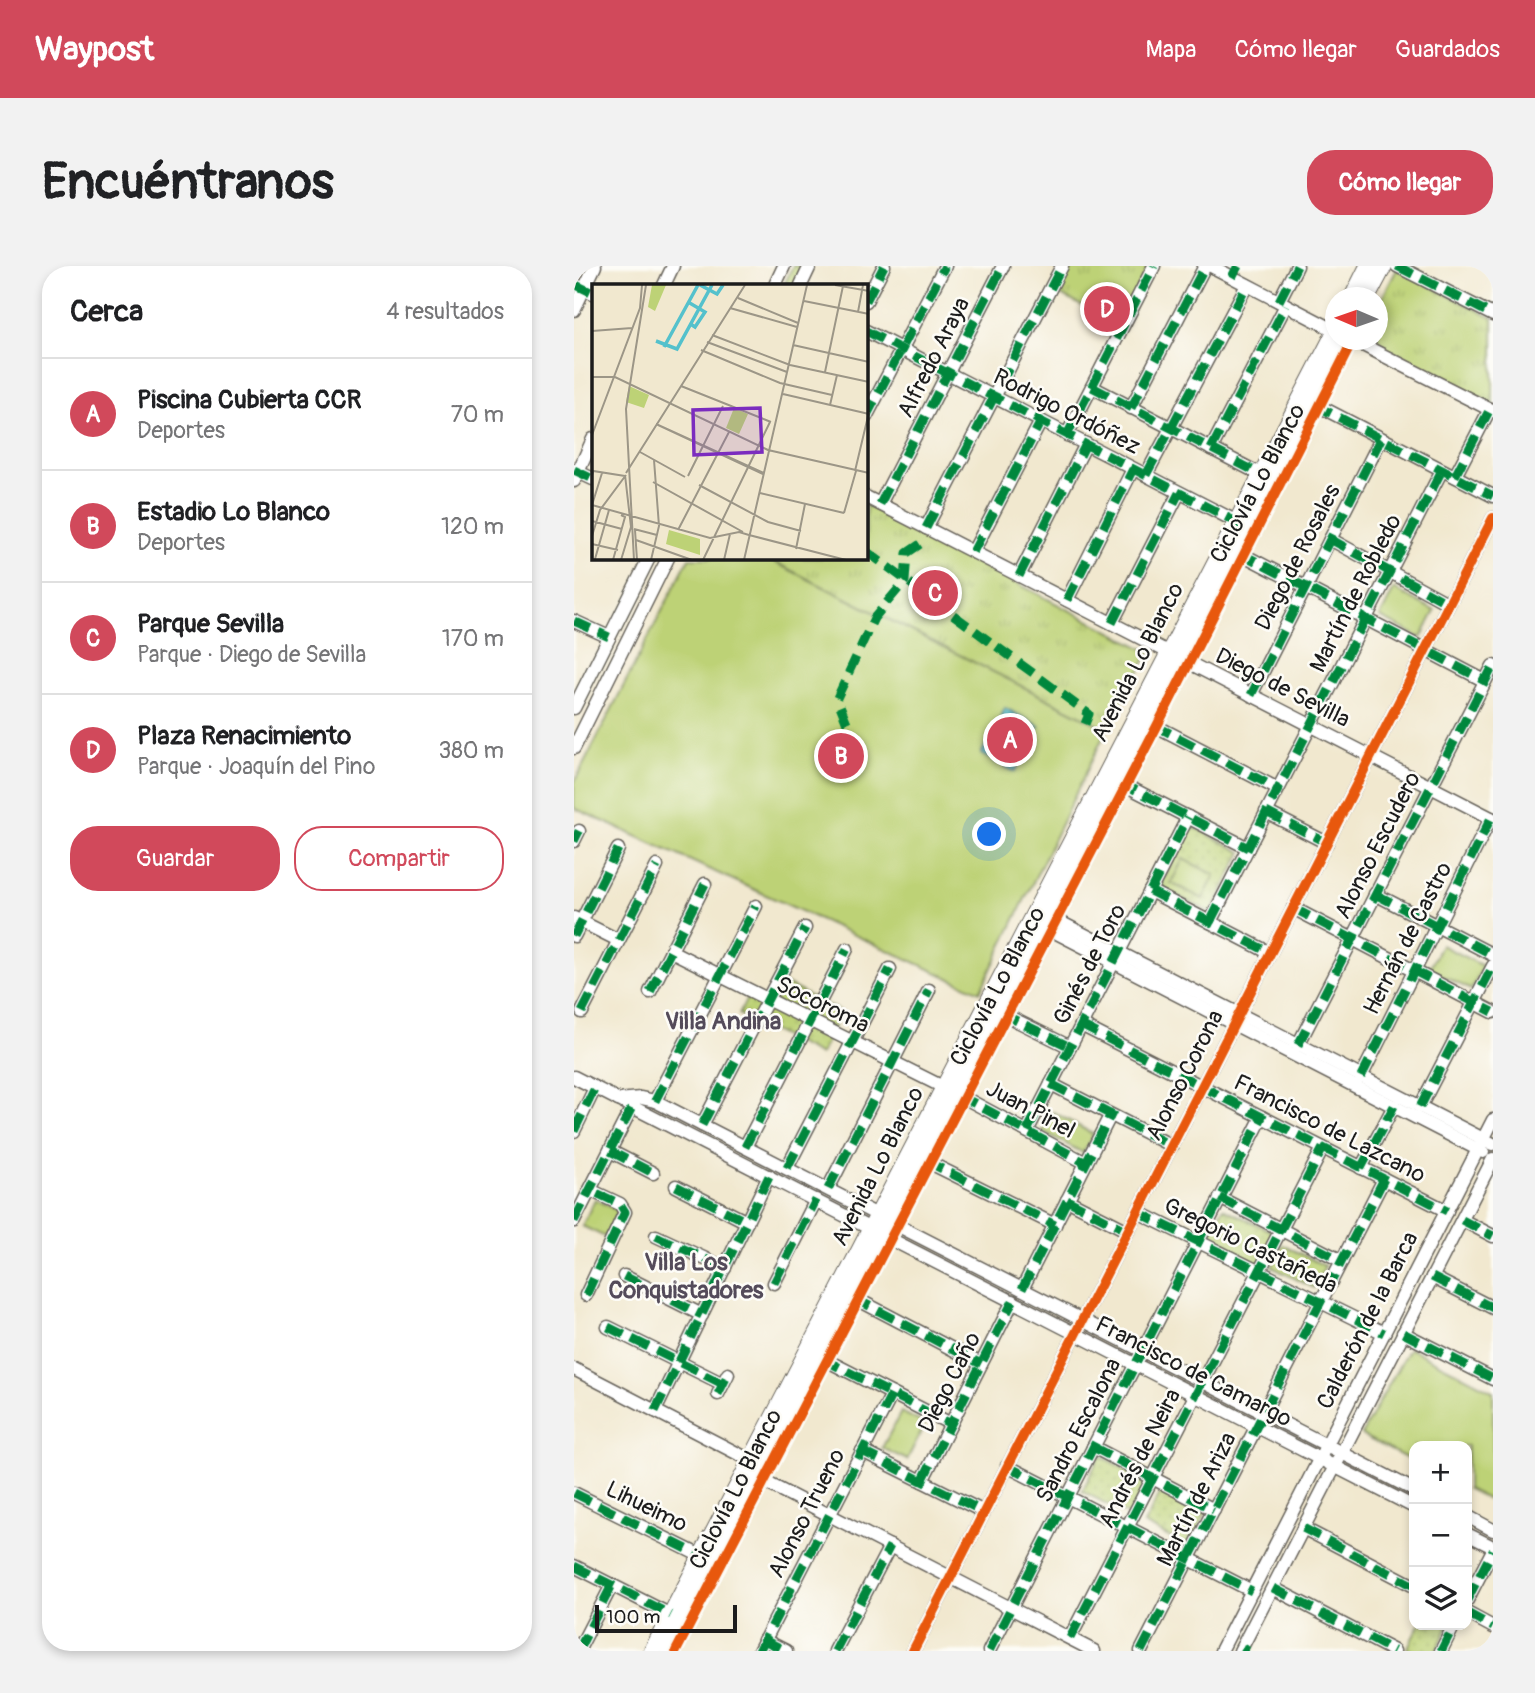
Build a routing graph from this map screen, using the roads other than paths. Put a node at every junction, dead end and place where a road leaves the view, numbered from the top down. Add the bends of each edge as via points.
1 (595, 266) edge
2 (673, 266) edge
3 (784, 266) edge
4 (810, 266) edge
5 (884, 266) edge
6 (945, 266) edge
7 (1003, 266) edge
8 (1062, 266) edge
9 (1154, 266) edge
10 (1205, 266) edge
11 (1211, 266) edge
12 (1297, 266) edge
13 (1368, 266) edge
14 (1384, 266) edge
15 (1397, 266) edge
16 (1235, 271) edge
17 (664, 284) edge
18 (775, 284) edge
19 (801, 284) edge
20 (1247, 285) junction
21 (1358, 287) edge
22 (1373, 287) edge
23 (584, 289) edge
24 (868, 297) edge
25 (1282, 303) junction
26 (574, 310) edge
27 (1493, 315) edge
28 (1325, 325) edge
29 (868, 332) edge
30 (902, 349) junction
31 (1325, 349) edge
32 (1341, 350) edge
33 (1373, 350) edge
34 (948, 373) junction
35 (1092, 387) junction
36 (994, 397) junction
37 (1313, 403) junction
38 (1131, 408) junction
39 (1491, 410) edge
40 (868, 413) edge
41 (1041, 421) junction
42 (1171, 428) junction
43 (1067, 435) junction
44 (1381, 439) junction
45 (592, 441) edge
46 (1086, 444) junction
47 (1211, 449) junction
48 (1133, 469) junction
49 (1442, 470) junction
50 (575, 474) edge
51 (1260, 474) junction
52 (1146, 475) junction
53 (1455, 476) junction
54 (592, 479) edge
55 (1180, 493) junction
56 (1493, 496) edge
57 (868, 498) edge
58 (880, 504) junction
59 (1493, 519) edge
60 (1242, 525) junction
61 (926, 528) junction
62 (1330, 539) junction
63 (1236, 551) junction
64 (973, 552) junction
65 (648, 560) edge
66 (667, 560) edge
67 (1390, 571) junction
68 (1019, 576) junction
69 (1306, 587) junction
70 (1067, 600) junction
71 (1449, 604) junction
72 (1366, 618) junction
73 (574, 621) edge
74 (1112, 623) junction
75 (609, 637) junction
76 (1426, 650) junction
77 (1174, 655) junction
78 (1493, 666) edge
79 (1485, 681) junction
80 (1251, 695) junction
81 (574, 708) edge
82 (1148, 722) junction
83 (1311, 726) junction
84 (574, 748) edge
85 (1371, 756) junction
86 (1117, 781) junction
87 (1431, 787) junction
88 (1278, 789) junction
89 (1266, 812) junction
90 (1188, 817) junction
91 (1492, 819) edge
92 (1327, 843) junction
93 (1248, 848) junction
94 (618, 849) dead end
95 (657, 866) dead end
96 (705, 884) dead end
97 (1150, 891) junction
98 (1376, 894) junction
99 (756, 906) dead end
100 (1293, 908) junction
101 (578, 919) edge
102 (1038, 920) junction
103 (1210, 922) junction
104 (1437, 926) junction
105 (804, 928) dead end
106 (574, 936) edge
107 (1352, 939) junction
108 (618, 940) junction
109 (847, 949) dead end
110 (671, 951) junction
111 (1270, 953) junction
112 (1493, 955) edge
113 (1116, 957) junction
114 (1493, 966) edge
115 (890, 969) dead end
116 (1414, 971) junction
117 (720, 976) junction
118 (929, 990) dead end
119 (650, 992) dead end
120 (767, 1000) junction
121 (1474, 1002) junction
122 (582, 1012) dead end
123 (999, 1012) junction
124 (1493, 1012) edge
125 (1237, 1019) junction
126 (810, 1021) junction
127 (1081, 1025) junction
128 (853, 1042) junction
129 (1298, 1045) junction
130 (1070, 1047) junction
131 (892, 1062) junction
132 (574, 1077) edge
133 (1361, 1077) junction
134 (1051, 1084) junction
135 (1202, 1086) junction
136 (595, 1088) junction
137 (949, 1090) junction
138 (618, 1100) junction
139 (655, 1101) junction
140 (1394, 1106) junction
141 (632, 1107) junction
142 (1420, 1107) junction
143 (1110, 1116) junction
144 (1262, 1117) junction
145 (1493, 1120) edge
146 (702, 1125) junction
147 (574, 1131) edge
148 (1027, 1131) junction
149 (1485, 1144) edge
150 (1172, 1146) junction
151 (746, 1147) junction
152 (1323, 1148) junction
153 (610, 1151) junction
154 (1493, 1158) edge
155 (922, 1159) junction
156 (1086, 1163) junction
157 (787, 1168) junction
158 (1361, 1168) junction
159 (653, 1173) dead end
160 (769, 1176) junction
161 (1384, 1179) junction
162 (676, 1186) dead end
163 (590, 1189) junction
164 (828, 1189) junction
165 (1220, 1198) junction
166 (816, 1200) junction
167 (1067, 1200) junction
168 (1447, 1211) junction
169 (1138, 1212) junction
170 (1462, 1220) junction
171 (574, 1221) edge
172 (747, 1222) junction
173 (880, 1225) junction
174 (1055, 1225) junction
175 (1281, 1229) junction
176 (1128, 1231) junction
177 (656, 1236) dead end
178 (1493, 1236) edge
179 (1198, 1242) junction
180 (1342, 1261) junction
181 (724, 1268) junction
182 (1259, 1272) junction
183 (624, 1276) dead end
184 (1432, 1277) junction
185 (774, 1283) dead end
186 (1022, 1289) junction
187 (586, 1295) dead end
188 (851, 1296) junction
189 (1013, 1301) junction
190 (1320, 1303) junction
191 (1493, 1308) edge
192 (702, 1315) junction
193 (1082, 1320) junction
194 (608, 1327) dead end
195 (1076, 1333) junction
196 (1384, 1333) junction
197 (1404, 1333) junction
198 (1143, 1350) junction
199 (820, 1357) junction
200 (679, 1362) junction
201 (981, 1364) junction
202 (1135, 1364) junction
203 (574, 1369) edge
204 (1493, 1379) edge
205 (1203, 1381) junction
206 (723, 1384) dead end
207 (892, 1394) junction
208 (1196, 1395) junction
209 (655, 1411) junction
210 (1264, 1412) junction
211 (951, 1424) junction
212 (1257, 1426) junction
213 (1327, 1445) junction
214 (1093, 1447) junction
215 (862, 1451) junction
216 (1342, 1453) junction
217 (1320, 1459) junction
218 (750, 1460) junction
219 (1007, 1466) junction
220 (1335, 1466) junction
221 (758, 1478) junction
222 (1153, 1478) junction
223 (922, 1481) junction
224 (1409, 1487) edge
225 (574, 1493) edge
226 (1068, 1496) junction
227 (1409, 1504) edge
228 (1214, 1510) junction
229 (984, 1512) junction
230 (829, 1514) junction
231 (1472, 1519) edge
232 (1128, 1526) junction
233 (1303, 1528) junction
234 (1493, 1530) edge
235 (1472, 1537) edge
236 (890, 1546) junction
237 (1493, 1548) edge
238 (701, 1556) junction
239 (1189, 1559) junction
240 (574, 1566) edge
241 (951, 1577) junction
242 (1409, 1583) edge
243 (612, 1585) junction
244 (1273, 1588) junction
245 (1472, 1590) edge
246 (1252, 1591) junction
247 (1011, 1608) junction
248 (671, 1615) junction
249 (1472, 1616) edge
250 (1493, 1626) edge
251 (1452, 1630) edge
252 (1070, 1638) junction
253 (762, 1645) edge
254 (1243, 1650) edge
255 (578, 1651) edge
256 (652, 1651) edge
257 (668, 1651) edge
258 (786, 1651) edge
259 (835, 1651) edge
260 (913, 1651) edge
261 (989, 1651) edge
262 (1094, 1651) edge
263 (1141, 1651) edge
264 (1221, 1651) edge
265 (1394, 1651) edge
266 (1441, 1651) edge

1 - 23 street
2 - 17 street
3 - 18 street
4 - 19 street
5 - 24 street
6 - 30 street
7 - 34 street, Alfredo Araya
8 - 36 street
9 - 35 street
10 - 38 street
11 - 16 street
12 - 25 street
13 - 21 main road
14 - 22 main road
15 - 27 street
16 - 20 street
20 - 25 street
20 - 42 street
23 - 26 street
25 - 28 street
25 - 47 street
29 - 30 street, Rodrigo Ordóñez
30 - 34 street, Rodrigo Ordóñez
30 - 40 street
31 - 51 main road, Avenida Lo Blanco
32 - 37 main road, Avenida Lo Blanco
33 - 39 street
34 - 36 street, Rodrigo Ordóñez
34 - 58 street, Alfredo Araya
35 - 38 street
35 - 43 street
36 - 41 street, Rodrigo Ordóñez
36 - 61 street
37 - 44 street
37 - 60 main road, Avenida Lo Blanco
38 - 42 street
39 - 53 street
41 - 43 street, Rodrigo Ordóñez
41 - 64 street
42 - 47 street
42 - 52 street
43 - 46 street, Rodrigo Ordóñez
44 - 49 street
44 - 62 street, Diego de Rosales
45 - 50 street
46 - 48 street, Rodrigo Ordóñez
46 - 68 street
47 - 51 street
48 - 52 street, Rodrigo Ordóñez
48 - 70 street
49 - 53 street
49 - 67 street, Martín de Robledo
50 - 54 street
51 - 60 main road, Avenida Lo Blanco
52 - 55 street, Rodrigo Ordóñez
53 - 56 street
55 - 60 street, Rodrigo Ordóñez
55 - 74 street
57 - 58 street, Diego de Sevilla
58 - 61 street, Diego de Sevilla
59 - 71 street, Alonso Corona
60 - 63 main road, Avenida Lo Blanco
60 - 77 main road, Avenida Lo Blanco
61 - 64 street, Diego de Sevilla
62 - 67 street
62 - 69 street, Diego de Rosales
63 - 69 street
63 - 77 main road, Avenida Lo Blanco
64 - 68 street, Diego de Sevilla
65 - 75 street
66 - 84 street
67 - 71 street
67 - 72 street, Martín de Robledo
68 - 70 street, Diego de Sevilla
69 - 72 street
69 - 80 street, Diego de Rosales
70 - 74 street, Diego de Sevilla
71 - 76 street, Alonso Corona
72 - 76 street
72 - 83 street, Martín de Robledo
73 - 75 street
74 - 77 street, Diego de Sevilla
75 - 81 street
76 - 79 street
76 - 85 street, Alonso Corona
77 - 80 street, Diego de Sevilla
77 - 82 main road, Avenida Lo Blanco
77 - 102 main road, Avenida Lo Blanco
78 - 79 street, Alonso Escudero
79 - 87 street, Alonso Escudero
80 - 83 street, Diego de Sevilla
82 - 86 main road, Avenida Lo Blanco
82 - 88 street
83 - 85 street, Diego de Sevilla
83 - 88 street, Martín de Robledo
85 - 87 street, Diego de Sevilla
85 - 92 street, Alonso Corona
86 - 90 street
86 - 102 main road, Avenida Lo Blanco
87 - 91 street, Diego de Sevilla
87 - 98 street, Alonso Escudero
88 - 89 street, Martín de Robledo
89 - 92 street
89 - 93 street, Martín de Robledo
90 - 93 street
90 - 97 street, Ginés de Toro
91 - 104 street, Hernán de Castro
92 - 100 street, Alonso Corona
93 - 103 street, Martín de Robledo
94 - 101 street
95 - 108 street
96 - 110 street
97 - 103 street
97 - 113 street, Ginés de Toro
98 - 104 street
98 - 107 street, Alonso Escudero
99 - 117 street
100 - 107 street
100 - 111 street, Alonso Corona
101 - 106 street
101 - 108 street
102 - 113 street via 1056,920
102 - 123 main road, Avenida Lo Blanco
102 - 137 main road, Avenida Lo Blanco
103 - 111 street
104 - 112 street
104 - 116 street, Hernán de Castro
105 - 120 street
107 - 116 street
107 - 129 street, Alonso Escudero
108 - 122 street
109 - 126 street
110 - 117 street, Socoroma
110 - 119 street
111 - 125 street, Alonso Corona
113 - 125 street
113 - 127 street, Ginés de Toro
114 - 121 street
115 - 128 street
116 - 121 street
116 - 133 street, Hernán de Castro
117 - 120 street, Socoroma
117 - 139 street
118 - 131 street
120 - 126 street, Socoroma
120 - 146 street
121 - 124 street
121 - 142 street
123 - 130 street
123 - 137 main road, Avenida Lo Blanco
125 - 129 street
125 - 135 street, Alonso Corona
125 - 140 street
126 - 128 street, Socoroma
126 - 151 street
127 - 130 street, Ginés de Toro
127 - 135 street, Francisco de Lazcano
128 - 131 street, Socoroma
128 - 157 street
129 - 133 street
130 - 134 street, Ginés de Toro
131 - 137 street, Socoroma
131 - 164 street
132 - 136 street, Francisco de Camargo
133 - 142 street
134 - 143 street
134 - 148 street, Ginés de Toro
135 - 144 street, Francisco de Lazcano
135 - 150 street, Alonso Corona
136 - 138 street, Francisco de Camargo
136 - 147 street
137 - 148 street, Juan Pinel
137 - 155 main road, Avenida Lo Blanco
137 - 173 main road, Avenida Lo Blanco
138 - 139 street, Francisco de Camargo
138 - 141 street, Francisco de Camargo
139 - 146 street, Francisco de Camargo
140 - 149 street
140 - 158 street
141 - 153 street
141 - 160 street, Francisco de Camargo
142 - 149 street
143 - 150 street
143 - 156 street
144 - 152 street, Francisco de Lazcano
144 - 165 street, Sandro Escalona
145 - 149 street, Calderón de la Barca
146 - 151 street, Francisco de Camargo
148 - 156 street, Juan Pinel
149 - 154 street
149 - 168 street, Calderón de la Barca
150 - 169 street, Alonso Corona
151 - 157 street, Francisco de Camargo
152 - 158 street, Francisco de Lazcano
152 - 175 street, Andrés de Neira
153 - 159 street
153 - 163 street
154 - 170 street, Calderón de la Barca
155 - 173 main road, Avenida Lo Blanco
155 - 174 street
156 - 167 street
157 - 164 street, Francisco de Camargo
158 - 161 street, Francisco de Lazcano
160 - 166 street, Francisco de Camargo
160 - 172 street
161 - 168 street, Francisco de Lazcano
161 - 180 street, Martín de Ariza
162 - 172 street
163 - 171 street
163 - 187 street via 620,1204 625,1212
164 - 173 street, Francisco de Camargo
165 - 175 street
165 - 179 street, Sandro Escalona
166 - 173 street, Francisco de Camargo
166 - 185 street
167 - 174 street
167 - 176 street
168 - 196 street, Calderón de la Barca
169 - 176 street, Alonso Corona
169 - 179 street, Gregorio Castañeda
170 - 178 street
170 - 184 street, Calderón de la Barca
172 - 181 street
173 - 186 street, Francisco de Camargo
173 - 188 main road, Avenida Lo Blanco
173 - 189 street, Francisco de Camargo
173 - 218 main road, Avenida Lo Blanco
174 - 186 street
175 - 180 street
175 - 182 street, Andrés de Neira
176 - 193 street, Alonso Corona
177 - 181 street
179 - 182 street, Gregorio Castañeda
179 - 198 street, Sandro Escalona
180 - 190 street, Martín de Ariza
181 - 192 street
182 - 190 street, Gregorio Castañeda
182 - 205 street, Andrés de Neira
183 - 192 street
184 - 191 street
184 - 197 street, Calderón de la Barca
186 - 193 street, Francisco de Camargo
188 - 199 main road, Avenida Lo Blanco
188 - 201 street
189 - 195 street, Francisco de Camargo
189 - 201 street, Diego Caño
190 - 196 street, Gregorio Castañeda
190 - 210 street, Martín de Ariza
192 - 200 street
193 - 195 street, Alonso Corona
193 - 198 street, Francisco de Camargo
194 - 200 street
195 - 202 street, Francisco de Camargo
195 - 219 street, Alonso Corona
196 - 213 street, Calderón de la Barca
197 - 204 street
197 - 216 street, Calderón de la Barca
198 - 202 street, Sandro Escalona
198 - 205 street, Francisco de Camargo
199 - 207 street
199 - 221 main road, Avenida Lo Blanco
200 - 206 street
200 - 209 street
201 - 211 street, Diego Caño
202 - 208 street, Francisco de Camargo
202 - 214 street, Sandro Escalona
203 - 209 street
205 - 208 street, Andrés de Neira
205 - 210 street, Francisco de Camargo
207 - 211 street
207 - 215 street, Alonso Trueno
208 - 212 street, Francisco de Camargo
208 - 222 street, Andrés de Neira
209 - 218 street
210 - 212 street, Martín de Ariza
210 - 213 street, Francisco de Camargo
211 - 223 street, Diego Caño
212 - 217 street, Francisco de Camargo
212 - 228 street, Martín de Ariza
213 - 216 street, Francisco de Camargo
213 - 217 street, Calderón de la Barca
214 - 222 street
214 - 226 street, Sandro Escalona
215 - 223 street
215 - 230 street, Alonso Trueno
216 - 220 street, Calderón de la Barca
216 - 224 street, Francisco de Camargo
217 - 220 street, Francisco de Camargo
217 - 246 street, Calderón de la Barca
218 - 221 street
218 - 238 main road, Avenida Lo Blanco
219 - 226 street
219 - 229 street, Alonso Corona
220 - 227 street, Francisco de Camargo
220 - 233 street, Calderón de la Barca
221 - 230 street
221 - 257 main road, Avenida Lo Blanco
222 - 228 street
222 - 232 street, Andrés de Neira
223 - 229 street
225 - 238 street, Lihueimo
226 - 232 street
226 - 247 street, Sandro Escalona
228 - 239 street, Martín de Ariza
229 - 241 street, Alonso Corona
230 - 236 street
230 - 253 street, Alonso Trueno
231 - 234 street
232 - 239 street
232 - 252 street, Andrés de Neira
233 - 242 street
233 - 244 street, Calderón de la Barca
235 - 237 street
236 - 241 street
236 - 259 street
237 - 245 street
238 - 248 main road, Avenida Lo Blanco
239 - 246 street
239 - 263 street, Martín de Ariza
240 - 243 street
241 - 247 street
241 - 260 street, Alonso Corona
243 - 248 street
243 - 255 street
244 - 254 street, Calderón de la Barca
244 - 265 street
246 - 264 street, Calderón de la Barca
247 - 252 street
247 - 261 street, Sandro Escalona
248 - 256 main road, Avenida Lo Blanco
249 - 250 street
251 - 266 street
252 - 262 street
253 - 258 street

